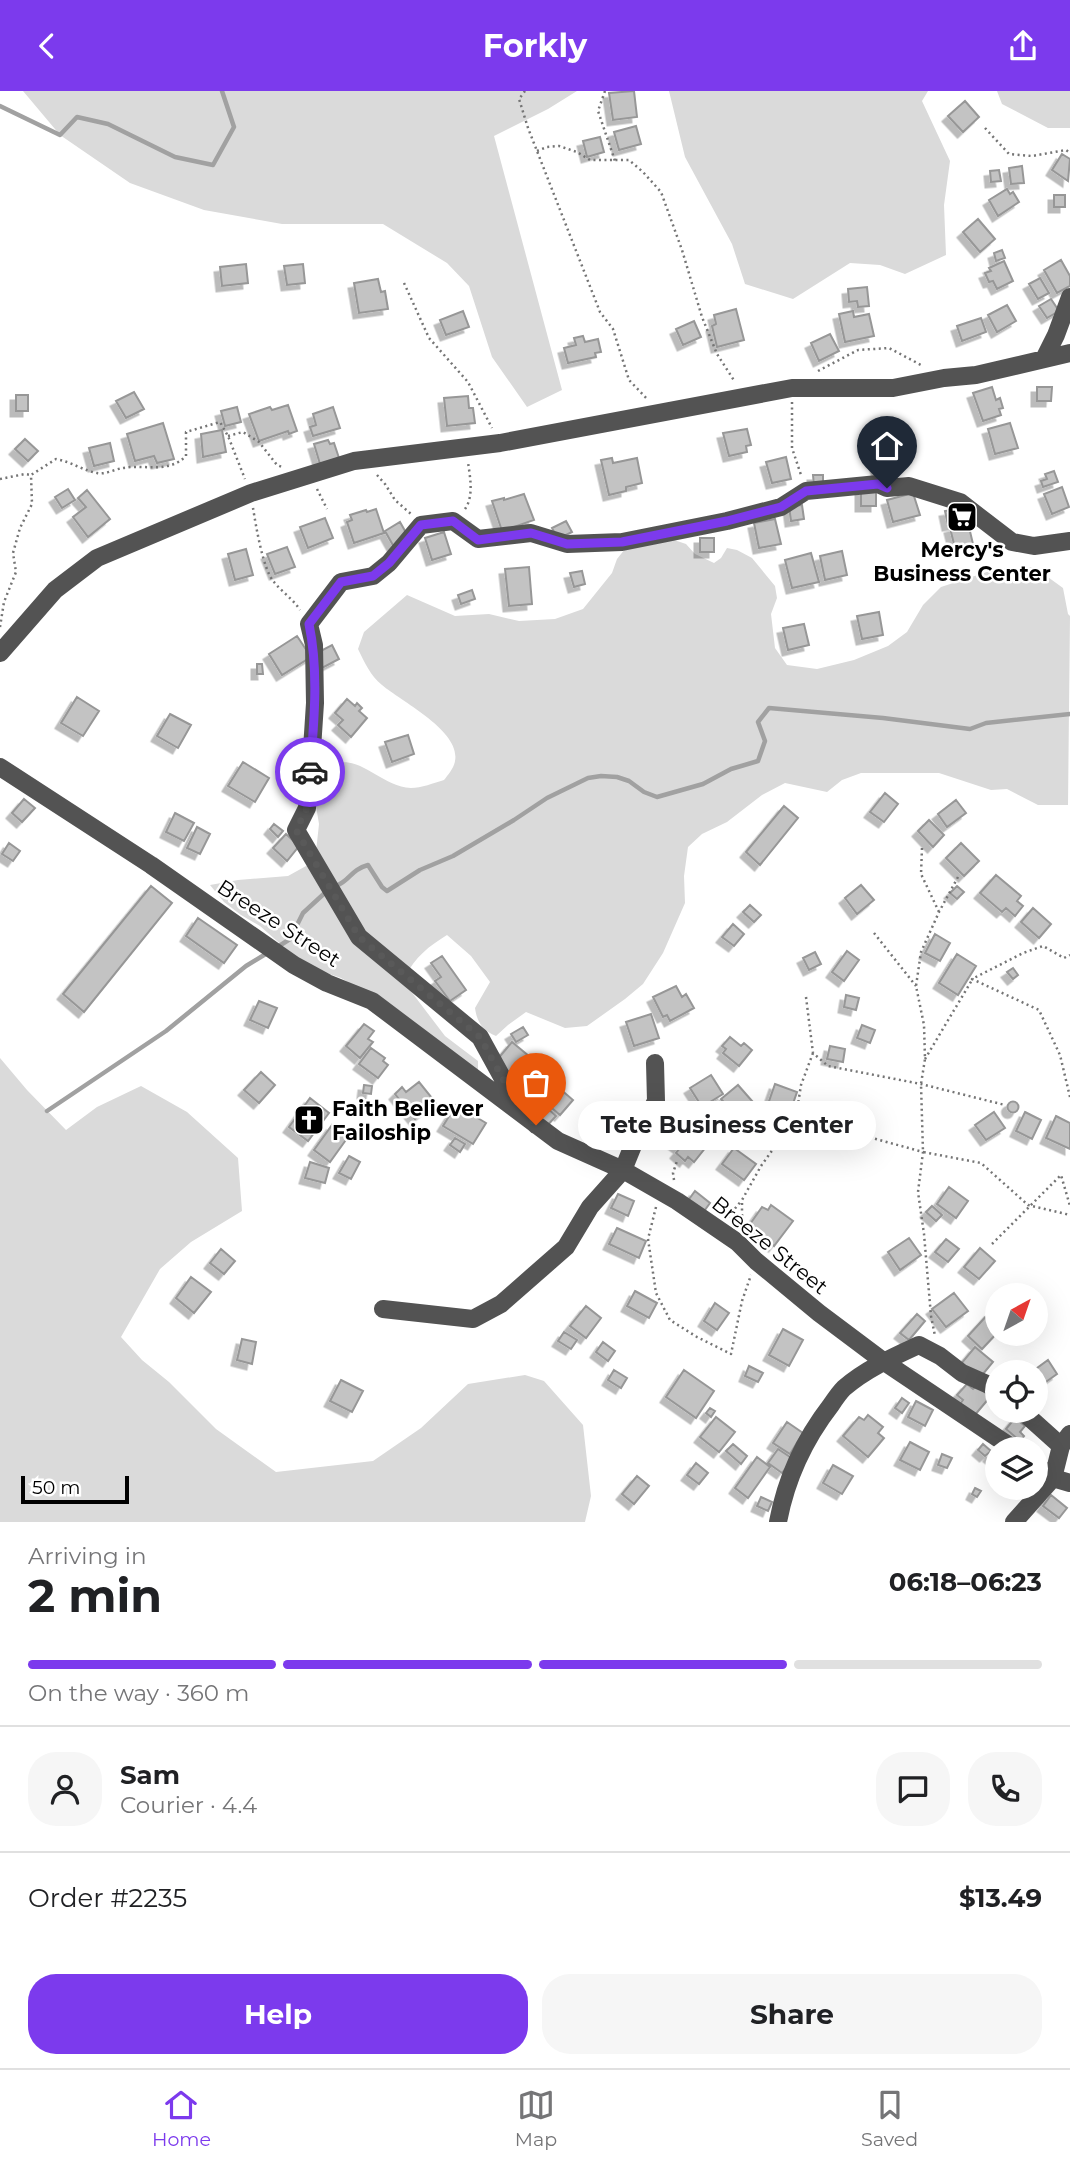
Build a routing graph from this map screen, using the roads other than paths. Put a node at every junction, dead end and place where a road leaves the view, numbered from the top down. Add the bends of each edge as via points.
1 (1070, 297) edge
2 (1070, 353) edge
3 (1045, 357) junction
4 (1070, 541) edge
5 (0, 653) edge
6 (0, 767) edge
7 (654, 1063) dead end
8 (536, 1125) junction
9 (623, 1170) junction
10 (383, 1309) dead end
11 (883, 1361) junction
12 (985, 1383) edge
13 (1040, 1423) edge
14 (996, 1437) edge
15 (1065, 1440) edge
16 (1062, 1481) edge
17 (778, 1522) edge
18 (1014, 1522) edge

1 - 3 street
2 - 3 street
3 - 5 street via 976,375 893,388 792,388 500,443 362,460 251,493 97,558 55,590
4 - 8 street via 1034,546 1012,542 960,502 909,486 878,484 806,491 781,507 622,542 567,544 531,533 478,540 453,521 421,525 373,576 341,582 309,624 313,737 307,808 296,830 359,937 480,1037 508,1088
6 - 8 street, Breeze Street via 294,965 373,1001
7 - 9 street via 656,1101
8 - 9 street, Breeze Street via 558,1141
9 - 10 street via 590,1207 566,1247 501,1304 473,1319
9 - 11 street, Breeze Street via 737,1242
11 - 12 street via 919,1345
11 - 14 street, Breeze Street
11 - 17 street via 843,1389 817,1423 792,1468
13 - 15 street
15 - 16 street
16 - 18 street

